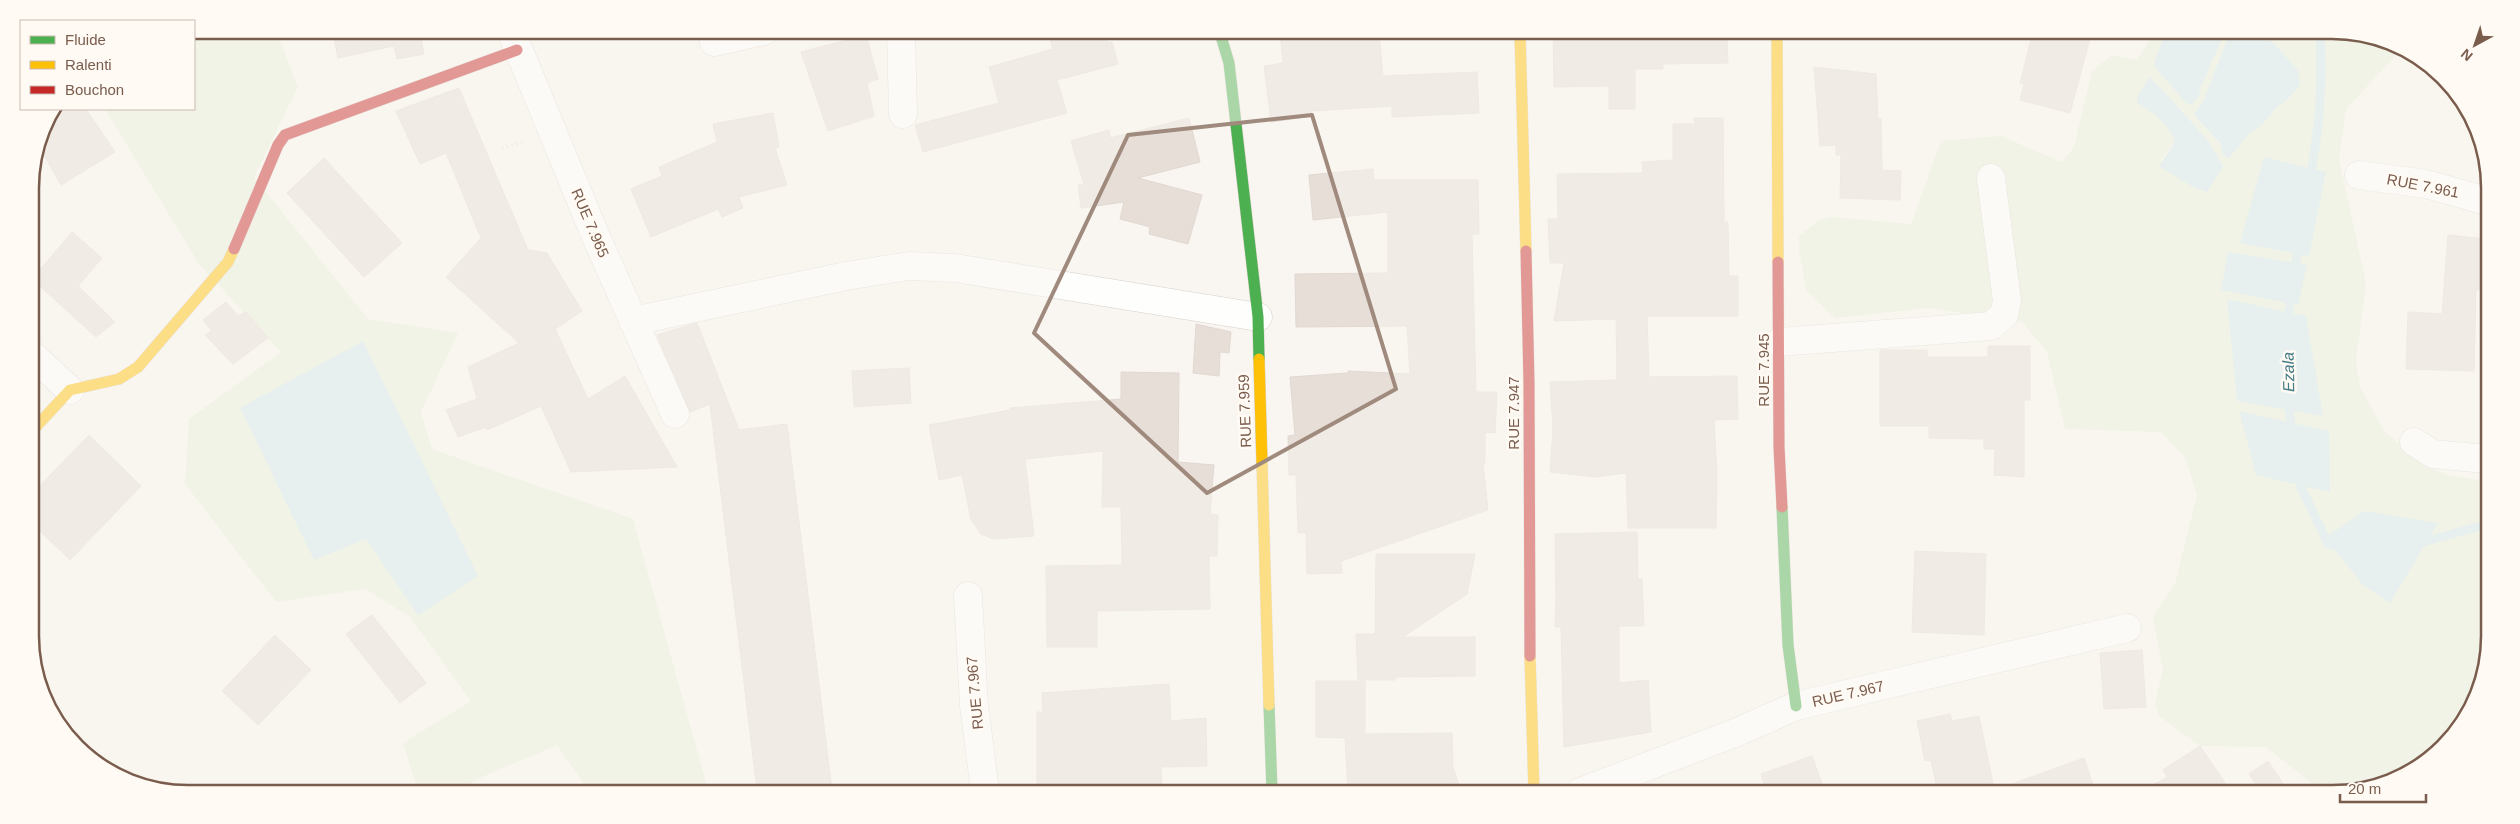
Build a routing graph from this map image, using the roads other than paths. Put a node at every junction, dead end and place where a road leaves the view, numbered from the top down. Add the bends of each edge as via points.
1 (729, 39) edge
2 (901, 39) edge
3 (1222, 39) edge
4 (1520, 39) edge
5 (1777, 39) edge
6 (514, 40) edge
7 (714, 42) dead end
8 (902, 114) dead end
9 (2359, 175) dead end
10 (1991, 178) dead end
11 (2481, 198) edge
12 (1258, 317) junction
13 (633, 321) junction
14 (1780, 342) junction
15 (39, 361) edge
16 (70, 390) junction
17 (675, 414) dead end
18 (39, 423) edge
19 (2414, 442) dead end
20 (2481, 459) edge
21 (968, 596) dead end
22 (2127, 628) dead end
23 (1796, 706) junction
24 (984, 785) edge
25 (1272, 785) edge
26 (1534, 785) edge
27 (1598, 785) edge

1 - 7 street
2 - 8 street
3 - 12 street, RUE 7.959 via 1229,63
4 - 26 street, RUE 7.947 via 1529,383
5 - 14 street, RUE 7.945
6 - 13 street, RUE 7.965
6 - 16 street via 286,135 278,145 228,262 138,367 119,379
9 - 11 street, RUE 7.961 via 2426,184
10 - 14 street via 2007,301 2004,315 1991,326
12 - 13 street via 955,268 909,266 846,276
12 - 25 street, RUE 7.959
13 - 17 street, RUE 7.965
14 - 23 street, RUE 7.945 via 1781,477 1788,645
15 - 16 street
16 - 18 street
19 - 20 street via 2433,454
21 - 24 street, RUE 7.967 via 974,706
22 - 23 street, RUE 7.967
23 - 27 street, RUE 7.967

